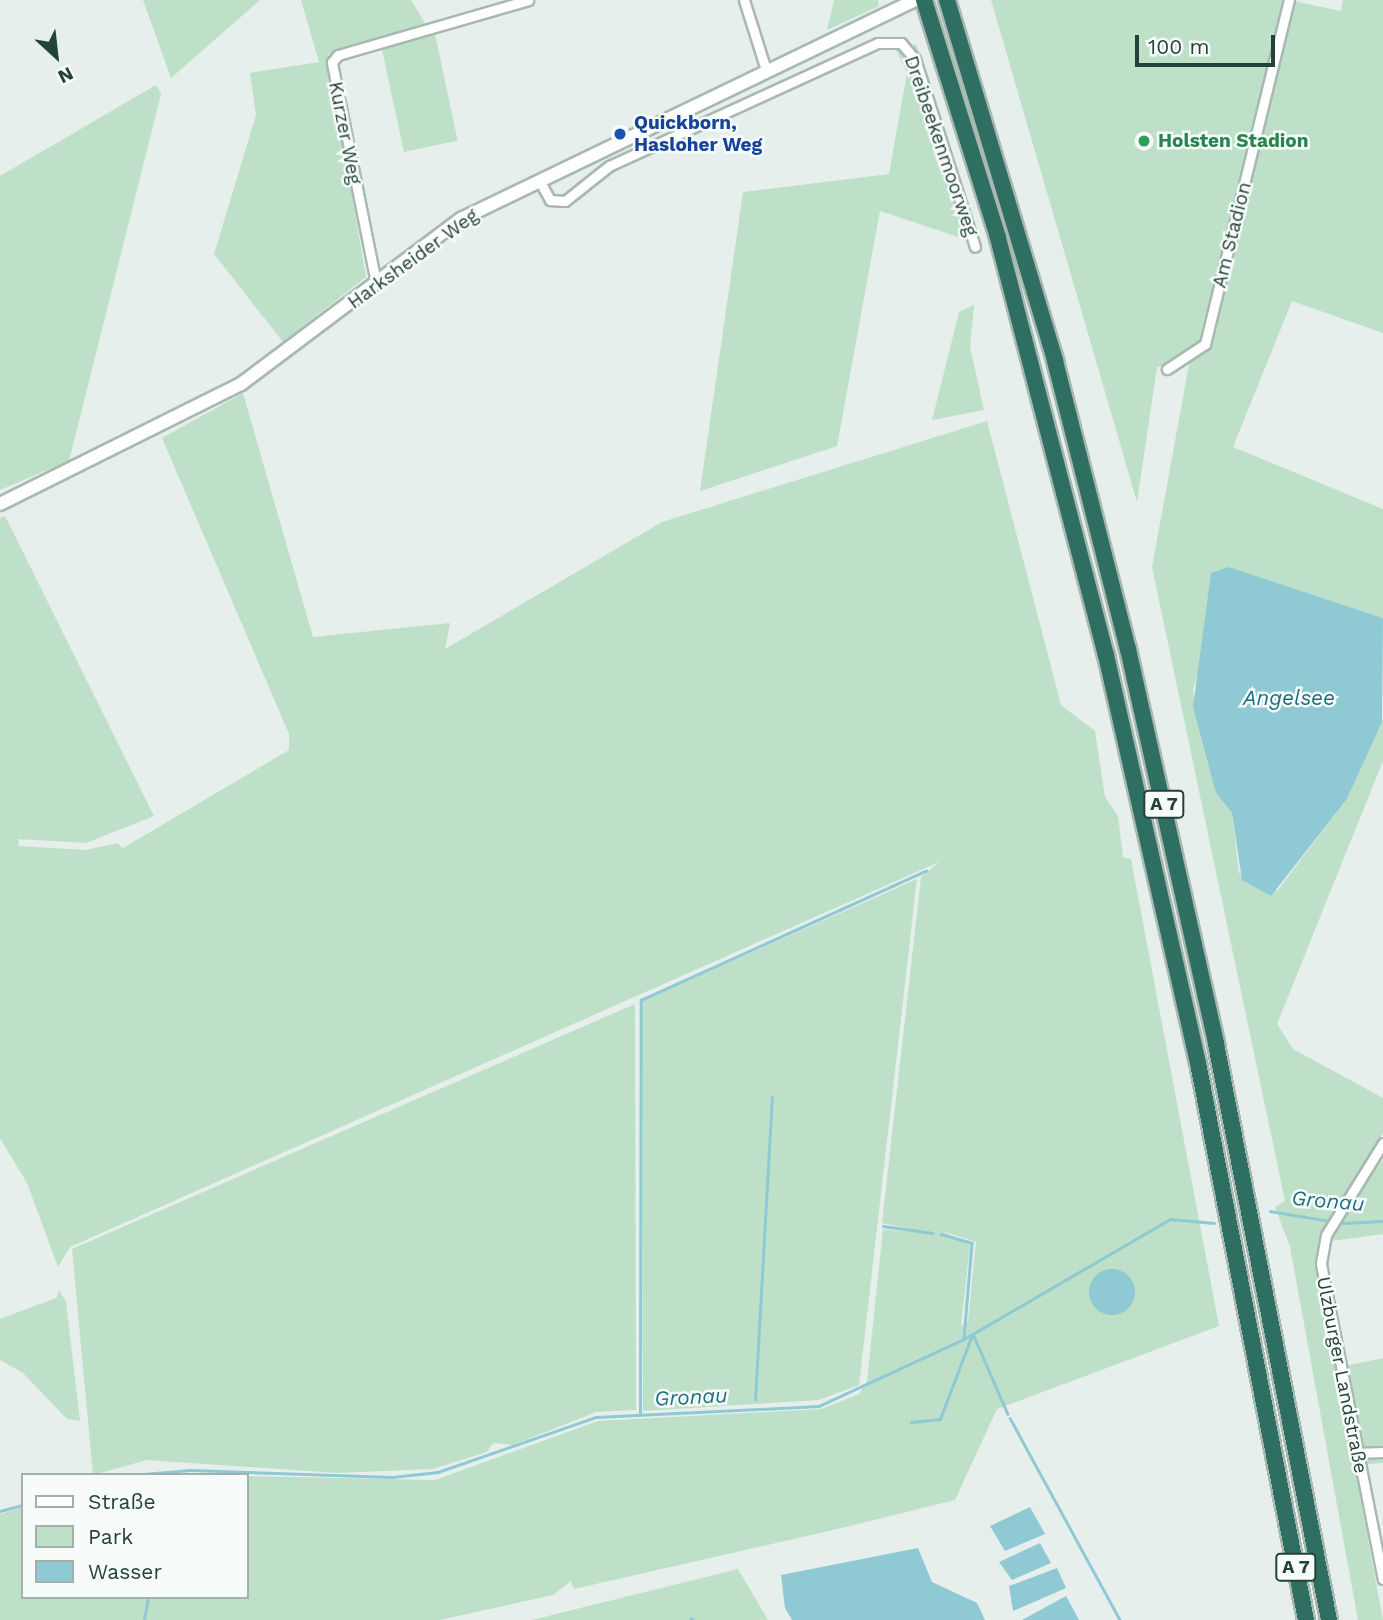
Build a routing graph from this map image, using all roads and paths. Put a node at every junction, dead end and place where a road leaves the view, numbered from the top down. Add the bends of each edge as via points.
1 (528, 0) edge
2 (744, 0) edge
3 (915, 0) edge
4 (924, 0) edge
5 (947, 0) edge
6 (1289, 0) edge
7 (766, 70) junction
8 (539, 180) junction
9 (975, 247) dead end
10 (376, 283) junction
11 (1167, 369) dead end
12 (0, 504) edge
13 (1383, 1143) edge
14 (1383, 1452) edge
15 (1356, 1453) junction
16 (1383, 1579) edge
17 (1306, 1620) edge
18 (1329, 1620) edge

1 - 10 street, Kurzer Weg via 332,62
2 - 7 street
3 - 7 main road, Harksheider Weg
4 - 17 highway, A 7 via 1002,251 1107,655 1200,1076
5 - 18 highway, A 7 via 1055,361 1128,649 1216,1044
6 - 11 street, Am Stadion via 1205,344
7 - 8 main road, Harksheider Weg
8 - 9 street, Dreibeekenmoorweg via 550,200 565,201 608,166 878,43 901,43 915,59
8 - 10 main road, Harksheider Weg via 461,219
10 - 12 main road, Harksheider Weg via 241,384
13 - 15 street, Ulzburger Landstraße via 1326,1235 1324,1286
14 - 15 street
15 - 16 street, Ulzburger Landstraße

